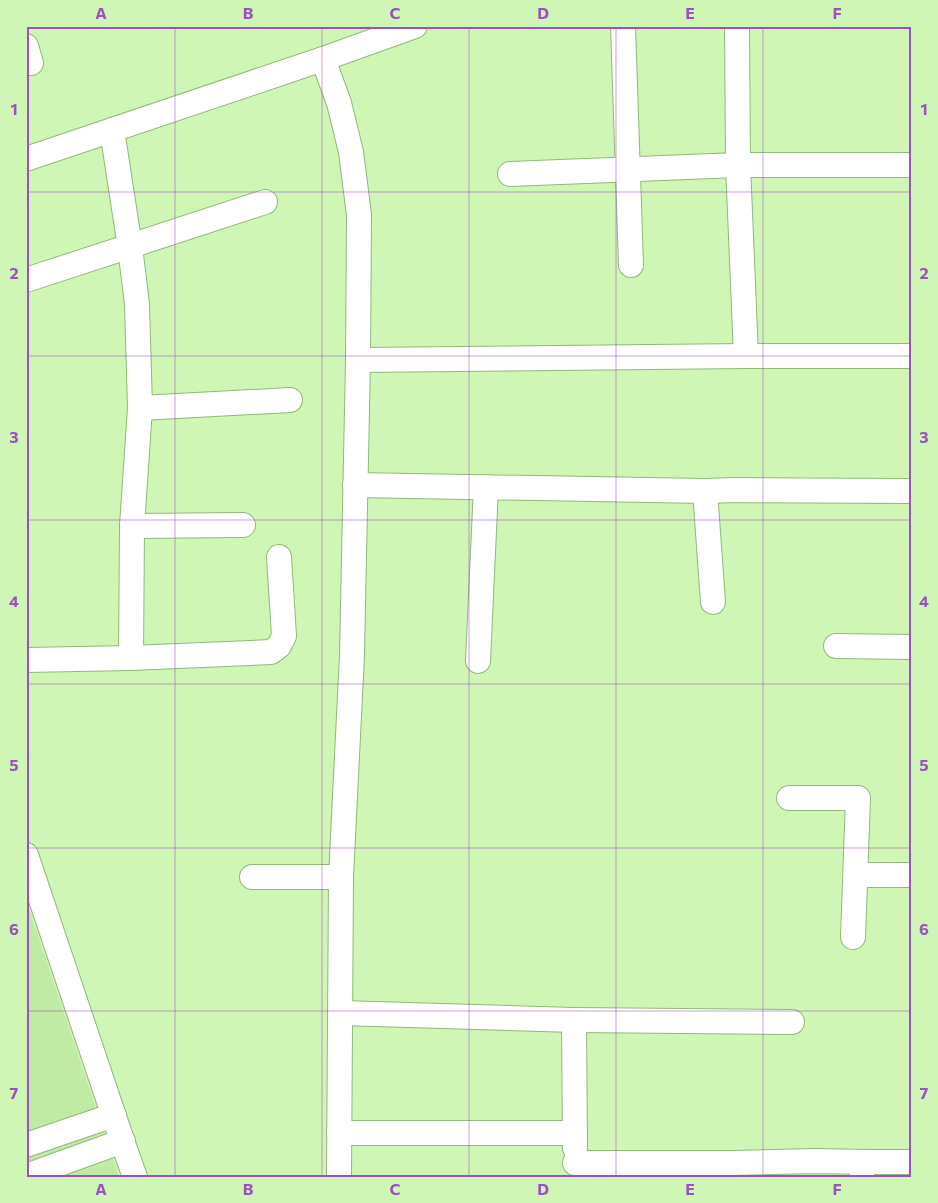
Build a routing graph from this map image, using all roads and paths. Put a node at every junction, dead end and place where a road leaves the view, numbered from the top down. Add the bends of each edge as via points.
1 (415, 26) edge
2 (623, 26) edge
3 (736, 26) edge
4 (388, 31) edge
5 (324, 60) junction
6 (112, 130) junction
7 (26, 160) edge
8 (738, 165) junction
9 (912, 165) edge
10 (628, 169) junction
11 (510, 174) dead end
12 (265, 202) dead end
13 (130, 247) junction
14 (631, 265) dead end
15 (26, 280) edge
16 (746, 356) junction
17 (912, 356) edge
18 (358, 360) junction
19 (290, 400) dead end
20 (140, 408) junction
21 (355, 485) junction
22 (486, 486) junction
23 (912, 491) edge
24 (705, 492) junction
25 (132, 526) junction
26 (242, 526) dead end
27 (279, 557) dead end
28 (713, 602) dead end
29 (836, 646) dead end
30 (912, 647) edge
31 (131, 658) junction
32 (26, 660) edge
33 (478, 661) dead end
34 (788, 798) dead end
35 (26, 855) edge
36 (856, 875) junction
37 (912, 875) edge
38 (252, 877) dead end
39 (342, 877) junction
40 (853, 937) dead end
41 (341, 1013) junction
42 (574, 1020) junction
43 (792, 1022) dead end
44 (114, 1115) junction
45 (339, 1133) junction
46 (575, 1133) junction
47 (122, 1141) junction
48 (26, 1145) edge
49 (912, 1162) edge
50 (865, 1169) edge
51 (65, 1170) edge
52 (575, 1170) edge
53 (732, 1170) edge
54 (26, 1176) edge
55 (135, 1177) edge
56 (339, 1177) edge

1 - 4 street
2 - 10 street
3 - 8 street
4 - 5 street
5 - 6 street
5 - 18 street via 351,152 359,215
6 - 7 street
6 - 13 street
8 - 9 street
8 - 10 street
8 - 16 street
10 - 11 street
10 - 14 street
12 - 13 street
13 - 15 street
13 - 20 street via 137,304
16 - 17 street
16 - 18 street
18 - 21 street
19 - 20 street
20 - 25 street
21 - 22 street
21 - 39 street via 352,655
22 - 24 street
22 - 33 street
23 - 24 street
24 - 28 street
25 - 26 street
25 - 31 street
27 - 31 street via 284,636 280,646 271,652
29 - 30 street
31 - 32 street
34 - 36 street via 858,798
35 - 44 street
36 - 37 street
36 - 40 street
38 - 39 street
39 - 41 street
41 - 42 street
41 - 45 street
42 - 43 street
42 - 46 street
44 - 47 street
44 - 48 street
45 - 46 street
45 - 56 street
46 - 52 street
47 - 51 street
47 - 55 street
49 - 50 street
50 - 53 street via 816,1161
51 - 54 street
52 - 53 street

